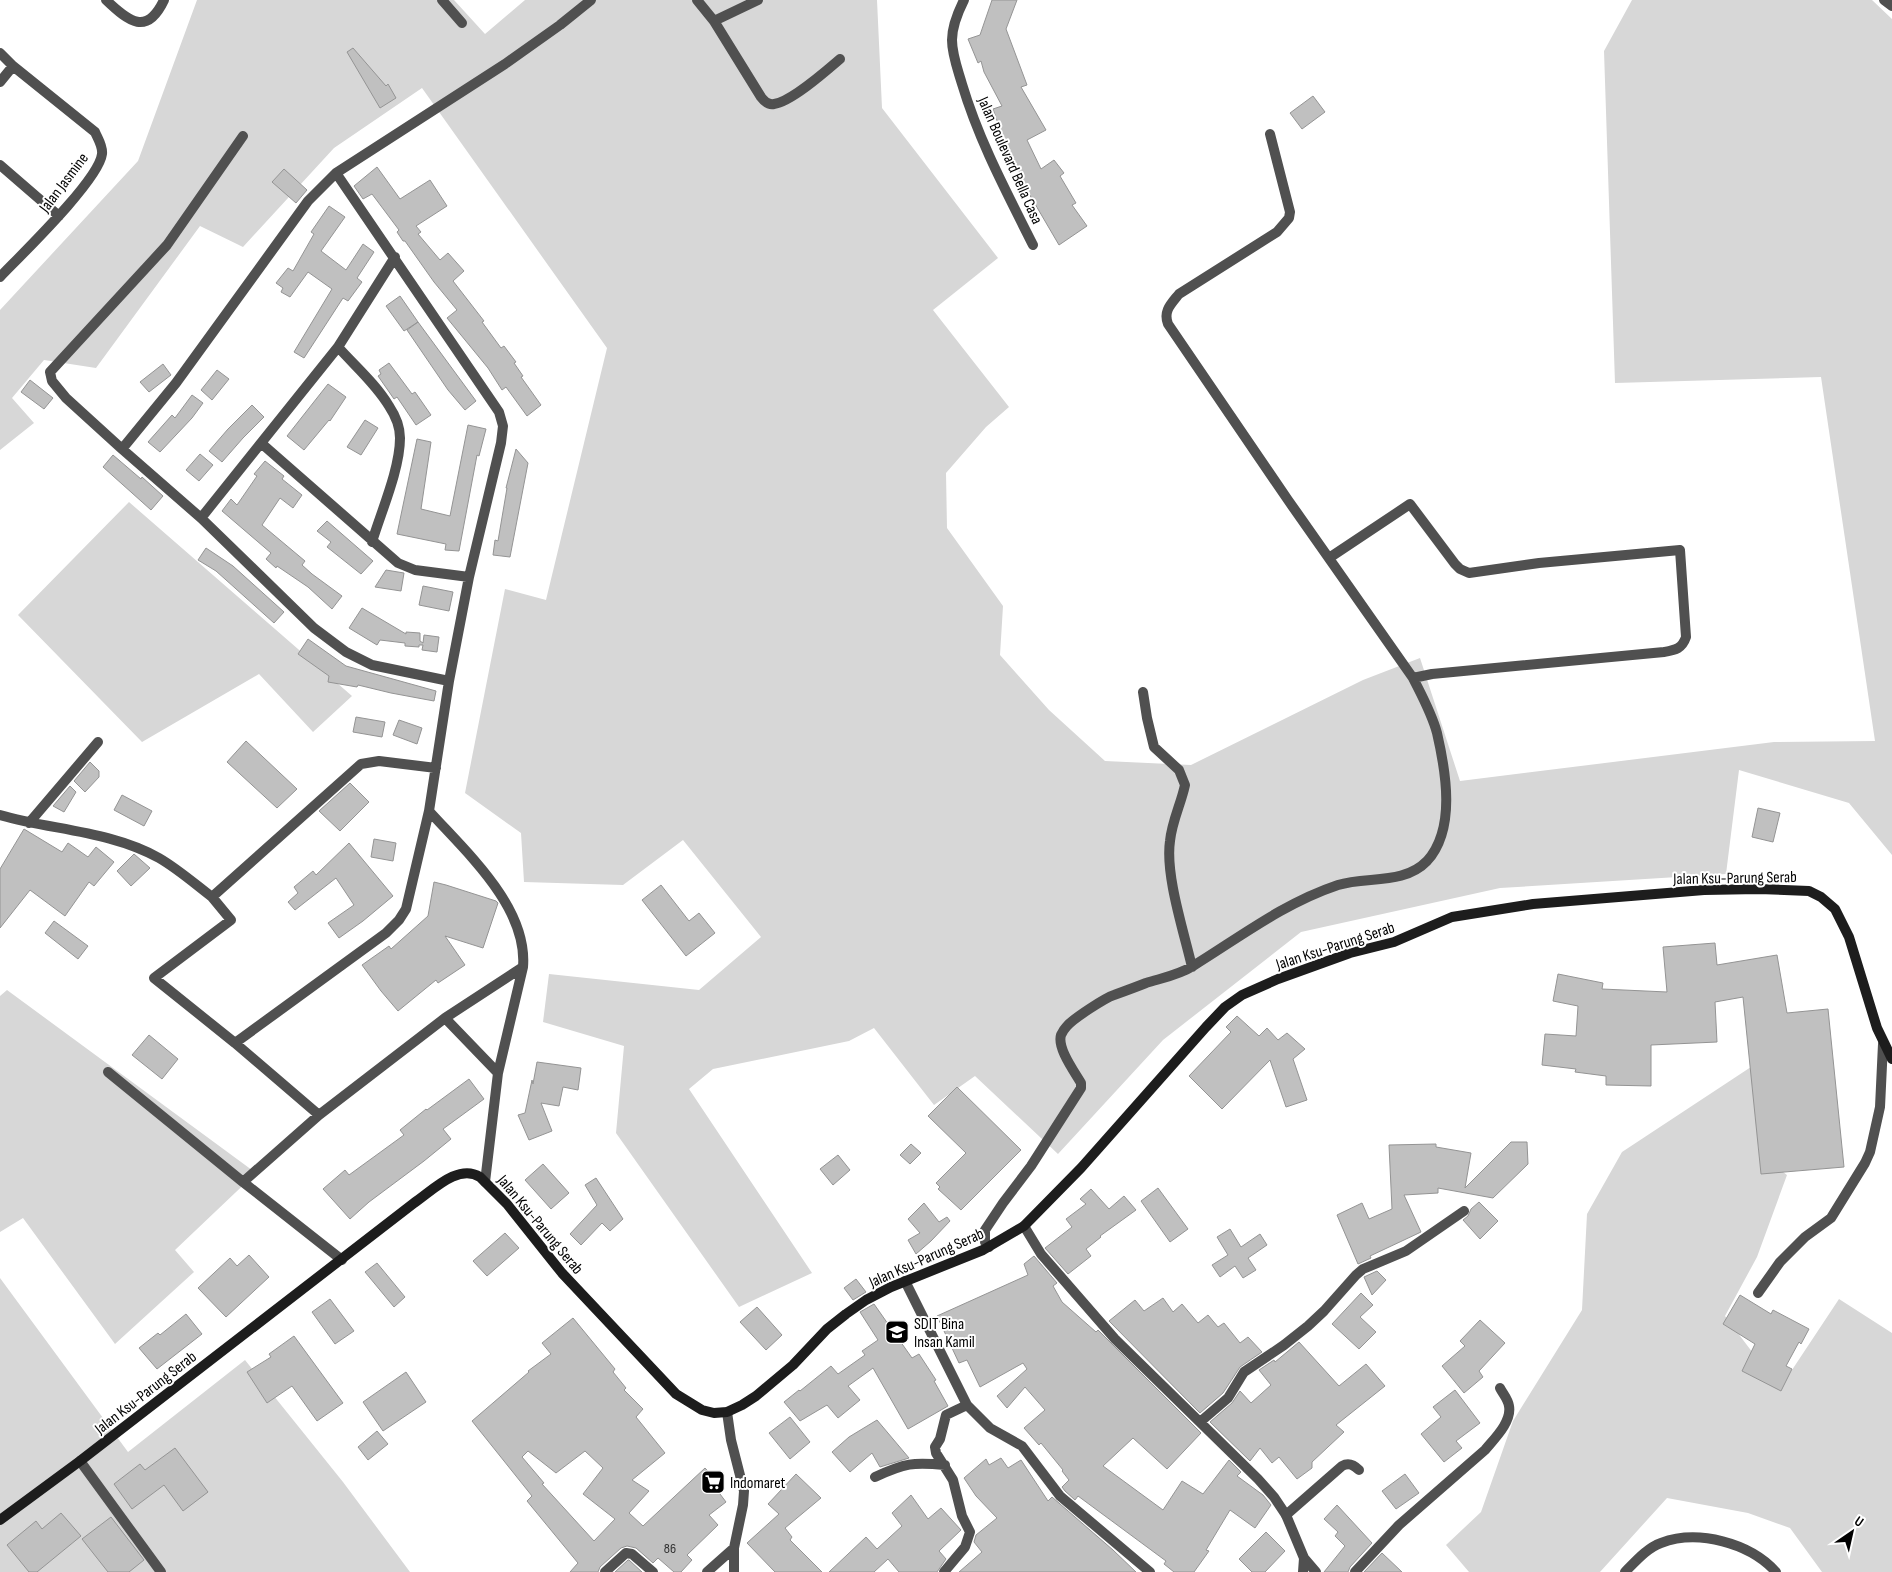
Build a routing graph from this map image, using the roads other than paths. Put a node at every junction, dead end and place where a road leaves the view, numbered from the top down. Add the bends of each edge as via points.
1 (106, 0) edge
2 (164, 0) edge
3 (442, 0) edge
4 (592, 0) edge
5 (697, 0) edge
6 (758, 0) edge
7 (964, 0) edge
8 (1884, 0) edge
9 (1892, 6) edge
10 (714, 21) junction
11 (462, 23) dead end
12 (0, 53) edge
13 (840, 59) dead end
14 (13, 66) junction
15 (0, 82) edge
16 (1270, 134) dead end
17 (243, 136) dead end
18 (0, 165) edge
19 (336, 173) junction
20 (59, 216) junction
21 (1033, 246) dead end
22 (395, 257) junction
23 (0, 277) edge
24 (338, 347) junction
25 (261, 443) junction
26 (122, 449) junction
27 (201, 518) junction
28 (372, 542) junction
29 (1329, 558) junction
30 (469, 578) junction
31 (1413, 678) junction
32 (449, 682) junction
33 (1144, 692) dead end
34 (98, 742) dead end
35 (436, 768) junction
36 (429, 812) junction
37 (0, 815) edge
38 (29, 823) junction
39 (212, 897) junction
40 (523, 967) junction
41 (1192, 967) junction
42 (445, 1018) junction
43 (235, 1043) junction
44 (1883, 1044) junction
45 (1892, 1059) edge
46 (108, 1072) dead end
47 (498, 1073) junction
48 (318, 1115) junction
49 (243, 1182) junction
50 (485, 1182) junction
51 (1464, 1210) dead end
52 (1024, 1226) junction
53 (989, 1247) junction
54 (342, 1260) junction
55 (905, 1281) junction
56 (1758, 1293) dead end
57 (1500, 1388) dead end
58 (966, 1405) junction
59 (727, 1412) junction
60 (1200, 1422) junction
61 (80, 1461) junction
62 (945, 1465) junction
63 (1359, 1470) dead end
64 (876, 1477) dead end
65 (1286, 1515) junction
66 (0, 1520) edge
67 (734, 1548) junction
68 (1304, 1558) junction
69 (161, 1572) edge
70 (605, 1572) edge
71 (653, 1572) edge
72 (707, 1572) edge
73 (734, 1572) edge
74 (944, 1572) edge
75 (1150, 1572) edge
76 (1304, 1572) edge
77 (1316, 1572) edge
78 (1355, 1572) edge
79 (1625, 1572) edge
80 (1776, 1572) edge

1 - 2 street via 133,21 146,22 158,12
3 - 11 street
4 - 19 street via 505,64
5 - 10 street
6 - 10 street
7 - 21 street, Jalan Boulevard Bella Casa via 952,30 955,62 968,106 990,158
8 - 9 street
10 - 13 street via 761,97 768,103 777,103 804,89
12 - 14 street, Jalan Jasmine
14 - 15 street
14 - 20 street, Jalan Jasmine via 95,132 101,144 102,153 96,169
16 - 29 street via 1289,218 1277,232 1179,294 1168,307 1166,318
17 - 26 street via 167,245 50,372 52,381 66,398
18 - 20 street
19 - 22 street
19 - 26 street via 308,201 176,383
20 - 23 street, Jalan Jasmine
22 - 24 street
22 - 30 street via 502,420 501,443
24 - 25 street
24 - 28 street via 382,396 399,428 396,465
25 - 27 street
25 - 28 street
26 - 27 street
27 - 32 street via 314,628 346,652 372,665
28 - 30 street via 407,568
29 - 31 street
29 - 31 street via 1410,504 1455,564 1470,572 1680,550 1686,637 1678,649
30 - 32 street
31 - 41 street via 1437,732 1446,794 1446,820 1434,852 1408,875 1340,884 1318,893 1254,925
32 - 35 street
33 - 41 street via 1154,747 1179,770 1185,785 1168,852
34 - 38 street
35 - 36 street
35 - 39 street via 379,761 360,764
36 - 40 street via 500,892 514,919 524,954
36 - 43 street via 406,909 399,920 386,933
37 - 38 street
38 - 39 street via 98,836 145,851 170,865
39 - 43 street via 231,920 154,978
40 - 42 street
40 - 47 street
41 - 53 street via 1109,996 1066,1026 1060,1036 1060,1046 1081,1088 985,1230 985,1242
42 - 47 street
42 - 48 street
43 - 48 street
44 - 45 street, Jalan Ksu-Parung Serab
44 - 52 street, Jalan Ksu-Parung Serab via 1846,929 1835,908 1809,891 1704,890 1533,904 1452,917 1394,942 1316,964 1242,995 1224,1007 1081,1168
44 - 56 street via 1880,1107 1865,1163 1830,1218 1780,1262
46 - 49 street
47 - 50 street
48 - 49 street
49 - 54 street
50 - 54 street, Jalan Ksu-Parung Serab via 475,1174 455,1176 414,1203
50 - 59 street, Jalan Ksu-Parung Serab via 508,1204 562,1273 676,1394 702,1410
51 - 60 street via 1406,1251 1363,1269 1308,1326 1244,1372 1228,1398
52 - 53 street, Jalan Ksu-Parung Serab
52 - 60 street via 1040,1254 1100,1322
53 - 55 street, Jalan Ksu-Parung Serab
54 - 61 street, Jalan Ksu-Parung Serab
55 - 58 street
55 - 59 street, Jalan Ksu-Parung Serab via 846,1314 756,1396
57 - 78 street via 1510,1410 1494,1440 1399,1525
58 - 62 street via 946,1415 935,1447
58 - 75 street via 990,1428 1022,1446 1060,1496
59 - 67 street via 744,1491
60 - 65 street via 1274,1496
61 - 66 street, Jalan Ksu-Parung Serab
61 - 69 street
62 - 64 street via 917,1463 898,1466
62 - 74 street via 953,1480 970,1536 966,1547
63 - 65 street via 1352,1464 1342,1466
65 - 68 street
67 - 72 street
67 - 73 street
68 - 76 street
68 - 77 street
70 - 71 street via 626,1553 632,1554
79 - 80 street via 1661,1543 1689,1538 1726,1542 1755,1553

